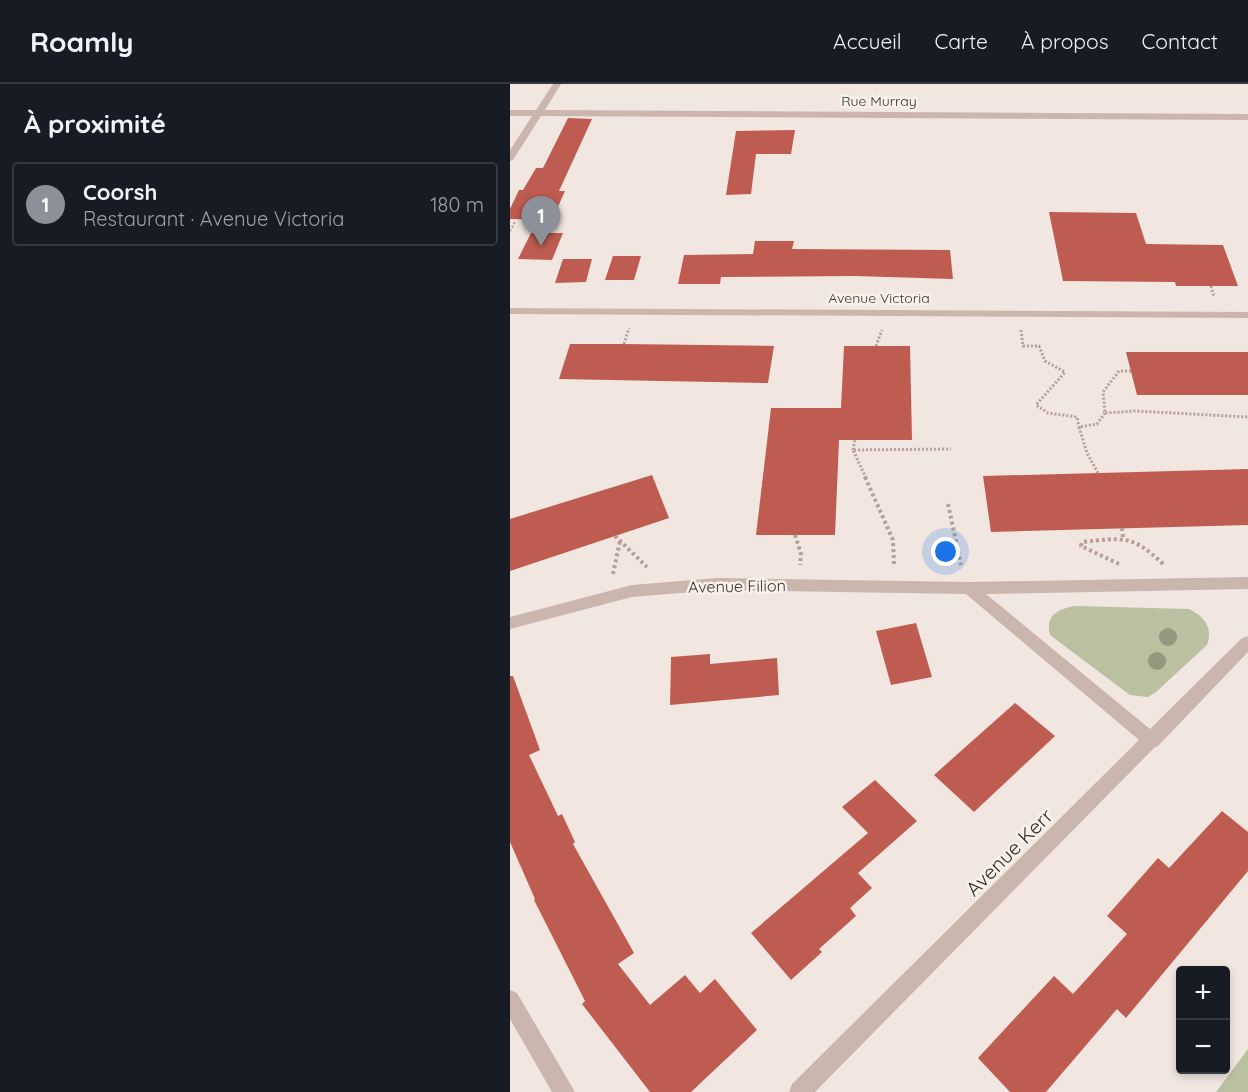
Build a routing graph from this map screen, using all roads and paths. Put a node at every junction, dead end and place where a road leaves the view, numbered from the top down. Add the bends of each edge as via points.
1 (557, 84) edge
2 (510, 113) edge
3 (538, 113) junction
4 (1248, 117) edge
5 (510, 158) edge
6 (515, 222) dead end
7 (510, 231) edge
8 (1211, 286) dead end
9 (1214, 299) dead end
10 (510, 311) edge
11 (1248, 315) edge
12 (629, 327) dead end
13 (882, 329) dead end
14 (1020, 329) dead end
15 (624, 345) dead end
16 (876, 346) dead end
17 (1131, 371) dead end
18 (1105, 413) junction
19 (1248, 417) edge
20 (1079, 427) junction
21 (855, 440) dead end
22 (951, 449) dead end
23 (853, 450) junction
24 (1098, 473) dead end
25 (948, 504) dead end
26 (1122, 528) dead end
27 (795, 535) dead end
28 (615, 536) dead end
29 (1123, 538) junction
30 (620, 540) junction
31 (800, 565) dead end
32 (894, 565) dead end
33 (961, 566) dead end
34 (647, 567) dead end
35 (1125, 567) dead end
36 (1166, 567) dead end
37 (613, 574) dead end
38 (1248, 583) edge
39 (969, 588) junction
40 (510, 623) edge
41 (1248, 642) edge
42 (1152, 741) junction
43 (510, 1000) edge
44 (564, 1092) edge
45 (800, 1092) edge

1 - 3 street
2 - 3 street, Rue Murray
3 - 4 street, Rue Murray
3 - 5 street
6 - 7 path
8 - 9 path
10 - 11 street, Avenue Victoria
12 - 15 path
13 - 16 path
14 - 20 path via 1023,346 1039,346 1045,361 1065,372 1036,405 1048,413 1077,417
17 - 18 path via 1119,371 1103,392
18 - 19 path
18 - 20 path via 1097,424
20 - 24 path
21 - 23 path
22 - 23 path
23 - 32 path via 893,540
25 - 33 path
26 - 29 path
27 - 31 path
28 - 30 path
29 - 35 path via 1082,542 1081,546
29 - 36 path via 1129,537 1147,548
30 - 34 path
30 - 37 path
38 - 39 street, Avenue Filion
39 - 40 street, Avenue Filion via 717,584 632,591
39 - 42 street
41 - 42 street, Avenue Kerr
42 - 45 street, Avenue Kerr
43 - 44 street

